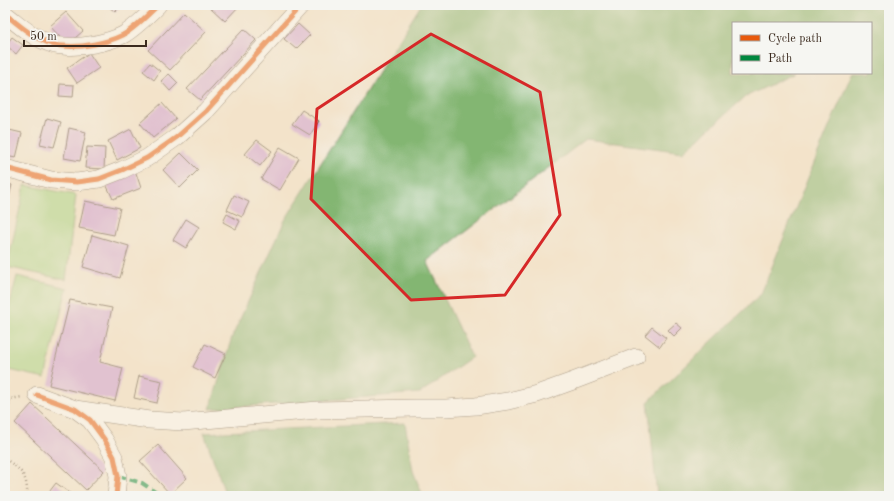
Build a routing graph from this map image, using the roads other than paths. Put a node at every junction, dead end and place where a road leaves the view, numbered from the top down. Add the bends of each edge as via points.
1 (158, 5) edge
2 (293, 9) edge
3 (5, 14) edge
4 (5, 168) edge
5 (636, 356) dead end
6 (37, 395) dead end
7 (75, 409) junction
8 (116, 496) edge

1 - 3 street via 123,35 79,46 62,46 42,40 25,31
2 - 4 street via 206,111 177,137 147,158 99,179 77,182 51,180
5 - 7 street via 537,394 476,406 318,410 183,422 149,420
6 - 7 street
7 - 8 street via 90,420 114,457 118,476

